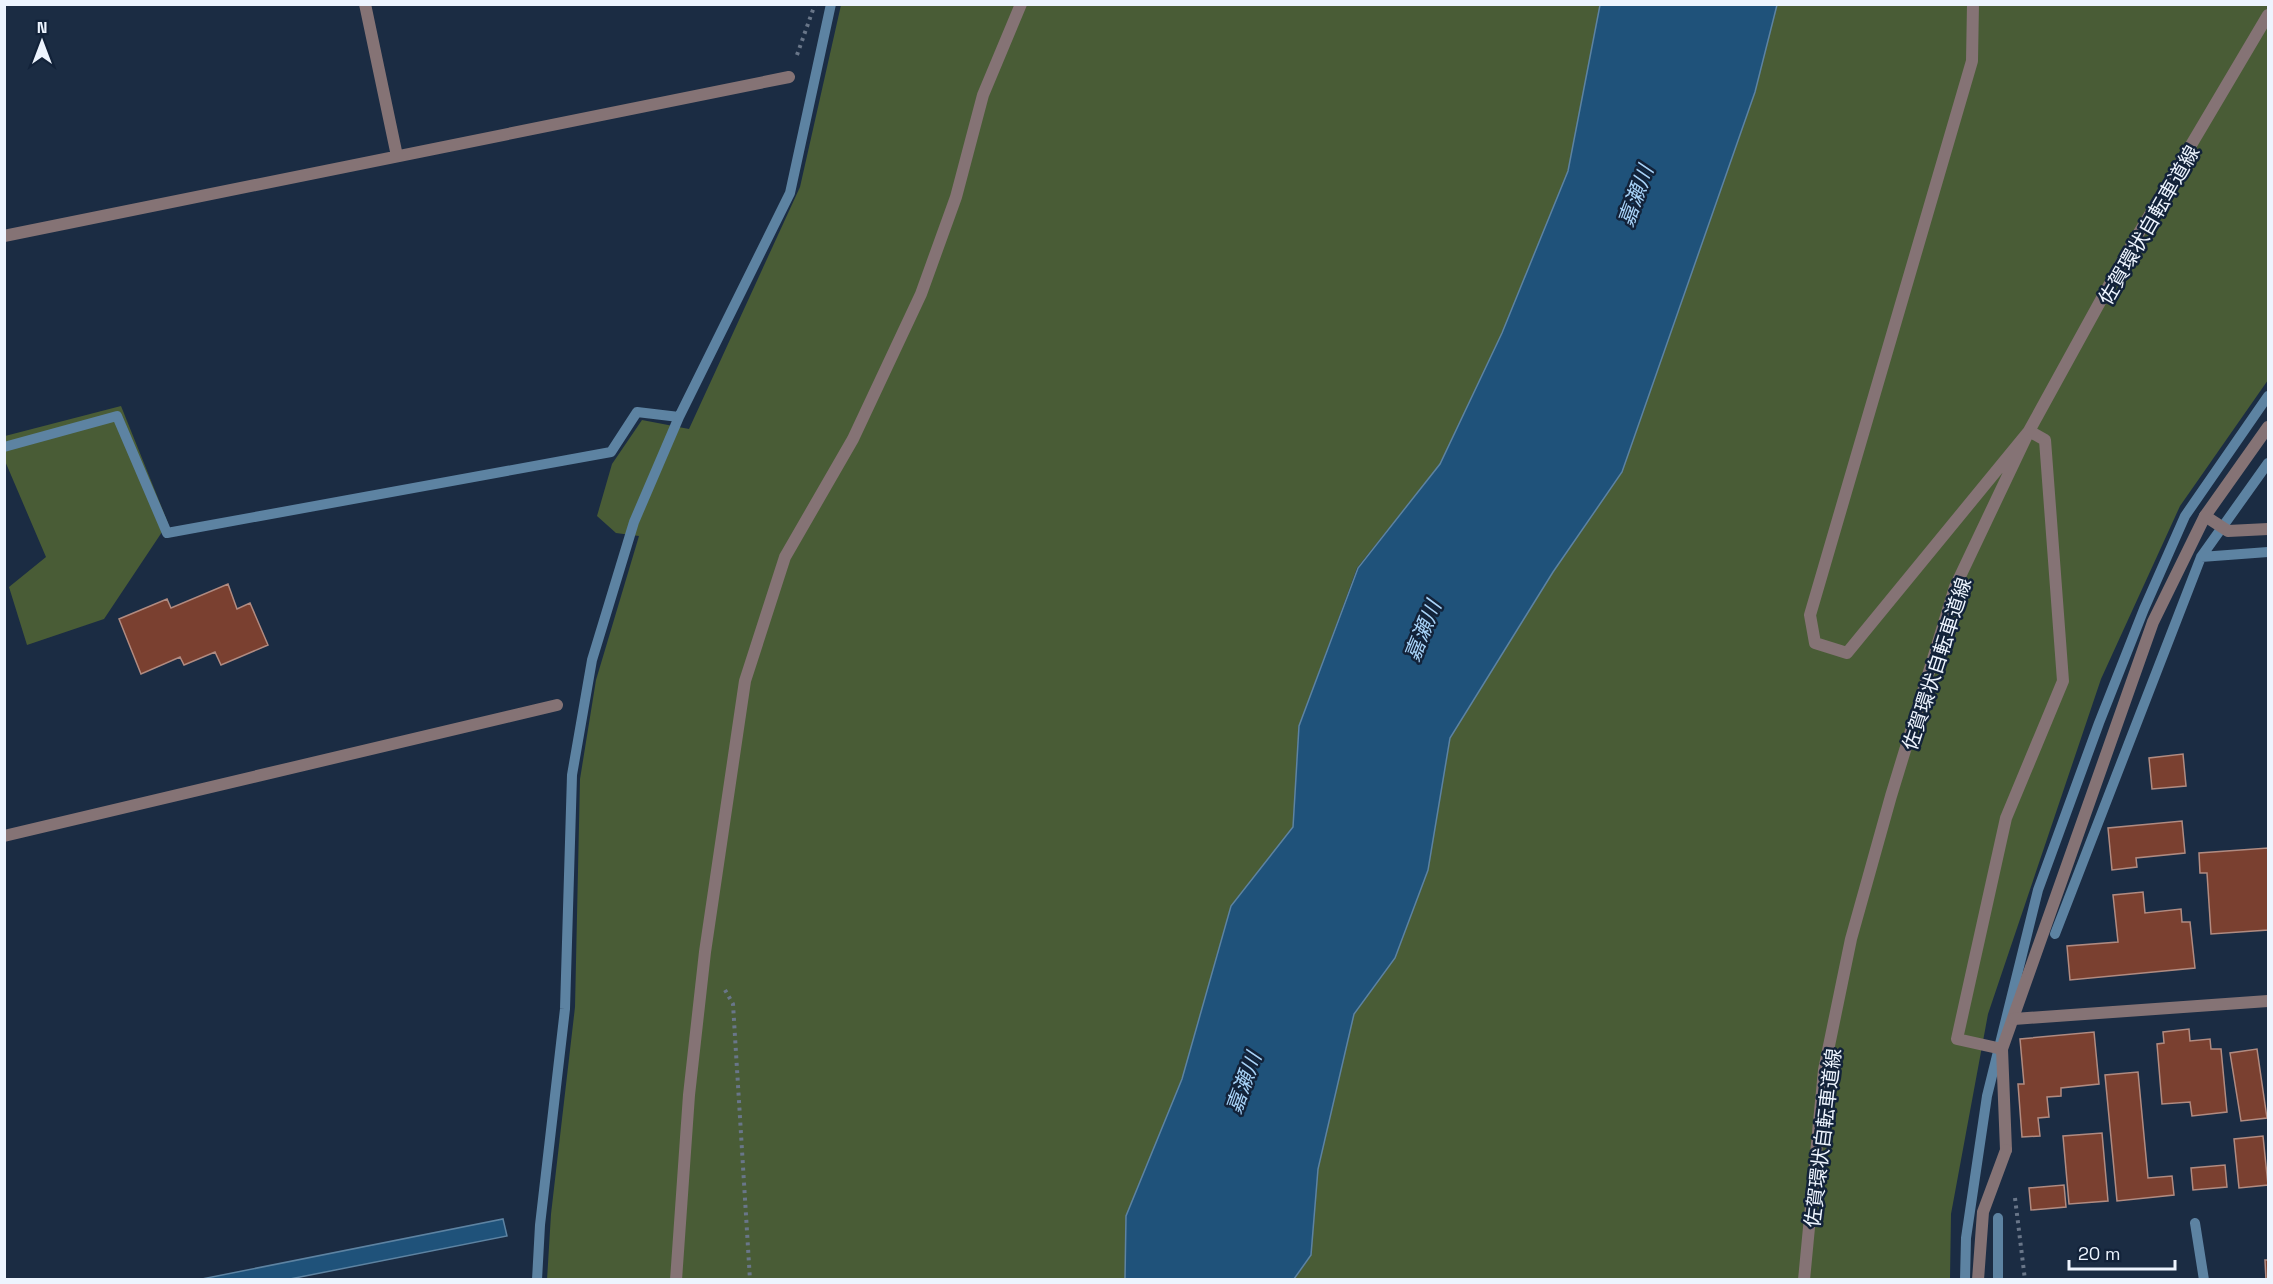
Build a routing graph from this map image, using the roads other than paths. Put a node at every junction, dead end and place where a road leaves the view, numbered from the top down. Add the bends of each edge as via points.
1 (365, 4) edge
2 (1021, 4) edge
3 (1973, 4) edge
4 (2268, 15) edge
5 (789, 77) road end
6 (397, 156) junction
7 (4, 236) edge
8 (2268, 427) edge
9 (2029, 431) junction
10 (2205, 516) junction
11 (2268, 529) edge
12 (557, 705) dead end
13 (4, 836) edge
14 (2268, 1001) edge
15 (2014, 1019) junction
16 (2002, 1049) junction
17 (676, 1280) edge
18 (1804, 1280) edge
19 (1977, 1280) edge

1 - 6 street
2 - 17 street via 983,95 956,197 921,294 853,439 785,557 745,681 705,952 689,1095
3 - 9 street via 1972,61 1810,615 1815,643 1847,653
4 - 9 street via 2123,260
5 - 6 street
6 - 7 street
8 - 10 street
9 - 16 street via 2045,440 2063,681 2006,818 1958,1039
9 - 18 street via 1955,587 1851,939 1824,1070
10 - 11 street via 2228,531
10 - 15 street via 2153,622
12 - 13 street
14 - 15 street
15 - 16 street
16 - 19 street via 2006,1150 1983,1212

